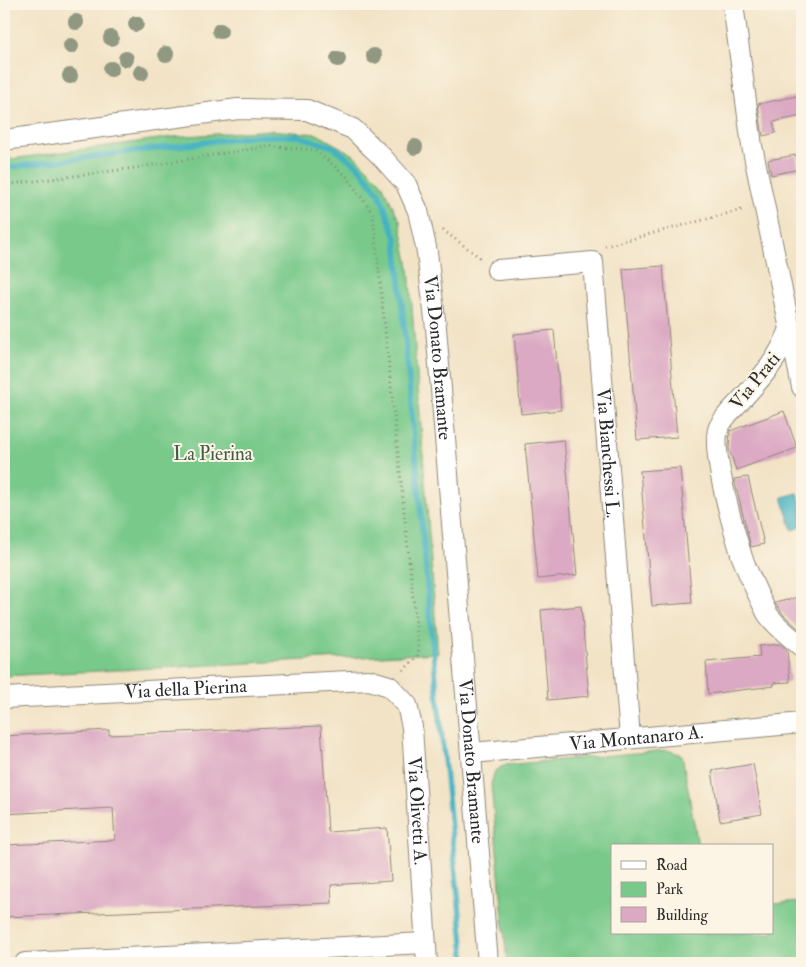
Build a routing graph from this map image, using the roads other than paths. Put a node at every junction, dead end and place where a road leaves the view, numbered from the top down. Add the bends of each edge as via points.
1 (733, 4) edge
2 (4, 140) edge
3 (497, 270) road end
4 (790, 329) junction
5 (802, 387) edge
6 (802, 647) edge
7 (369, 680) joint
8 (4, 698) edge
9 (802, 723) edge
10 (630, 738) junction
11 (472, 753) junction
12 (425, 943) junction
13 (81, 962) edge
14 (25, 963) edge
15 (427, 963) edge
16 (488, 963) edge

1 - 4 street via 752,146
2 - 11 street, Via Donato Bramante via 238,109 307,110 353,130 406,184 418,211 428,252
3 - 10 street, Via Bianchessi L. via 593,262
4 - 5 street
4 - 6 street, Via Prati via 777,357 726,417 718,428 716,439 719,468 743,558 768,614
7 - 8 street, Via della Pierina
7 - 12 street, Via Olivetti A. via 389,686 407,705 412,727
9 - 10 street, Via Montanaro A.
10 - 11 street, Via Montanaro A.
11 - 16 street, Via Donato Bramante
12 - 13 street
12 - 15 street, Via Olivetti A.
13 - 14 street

